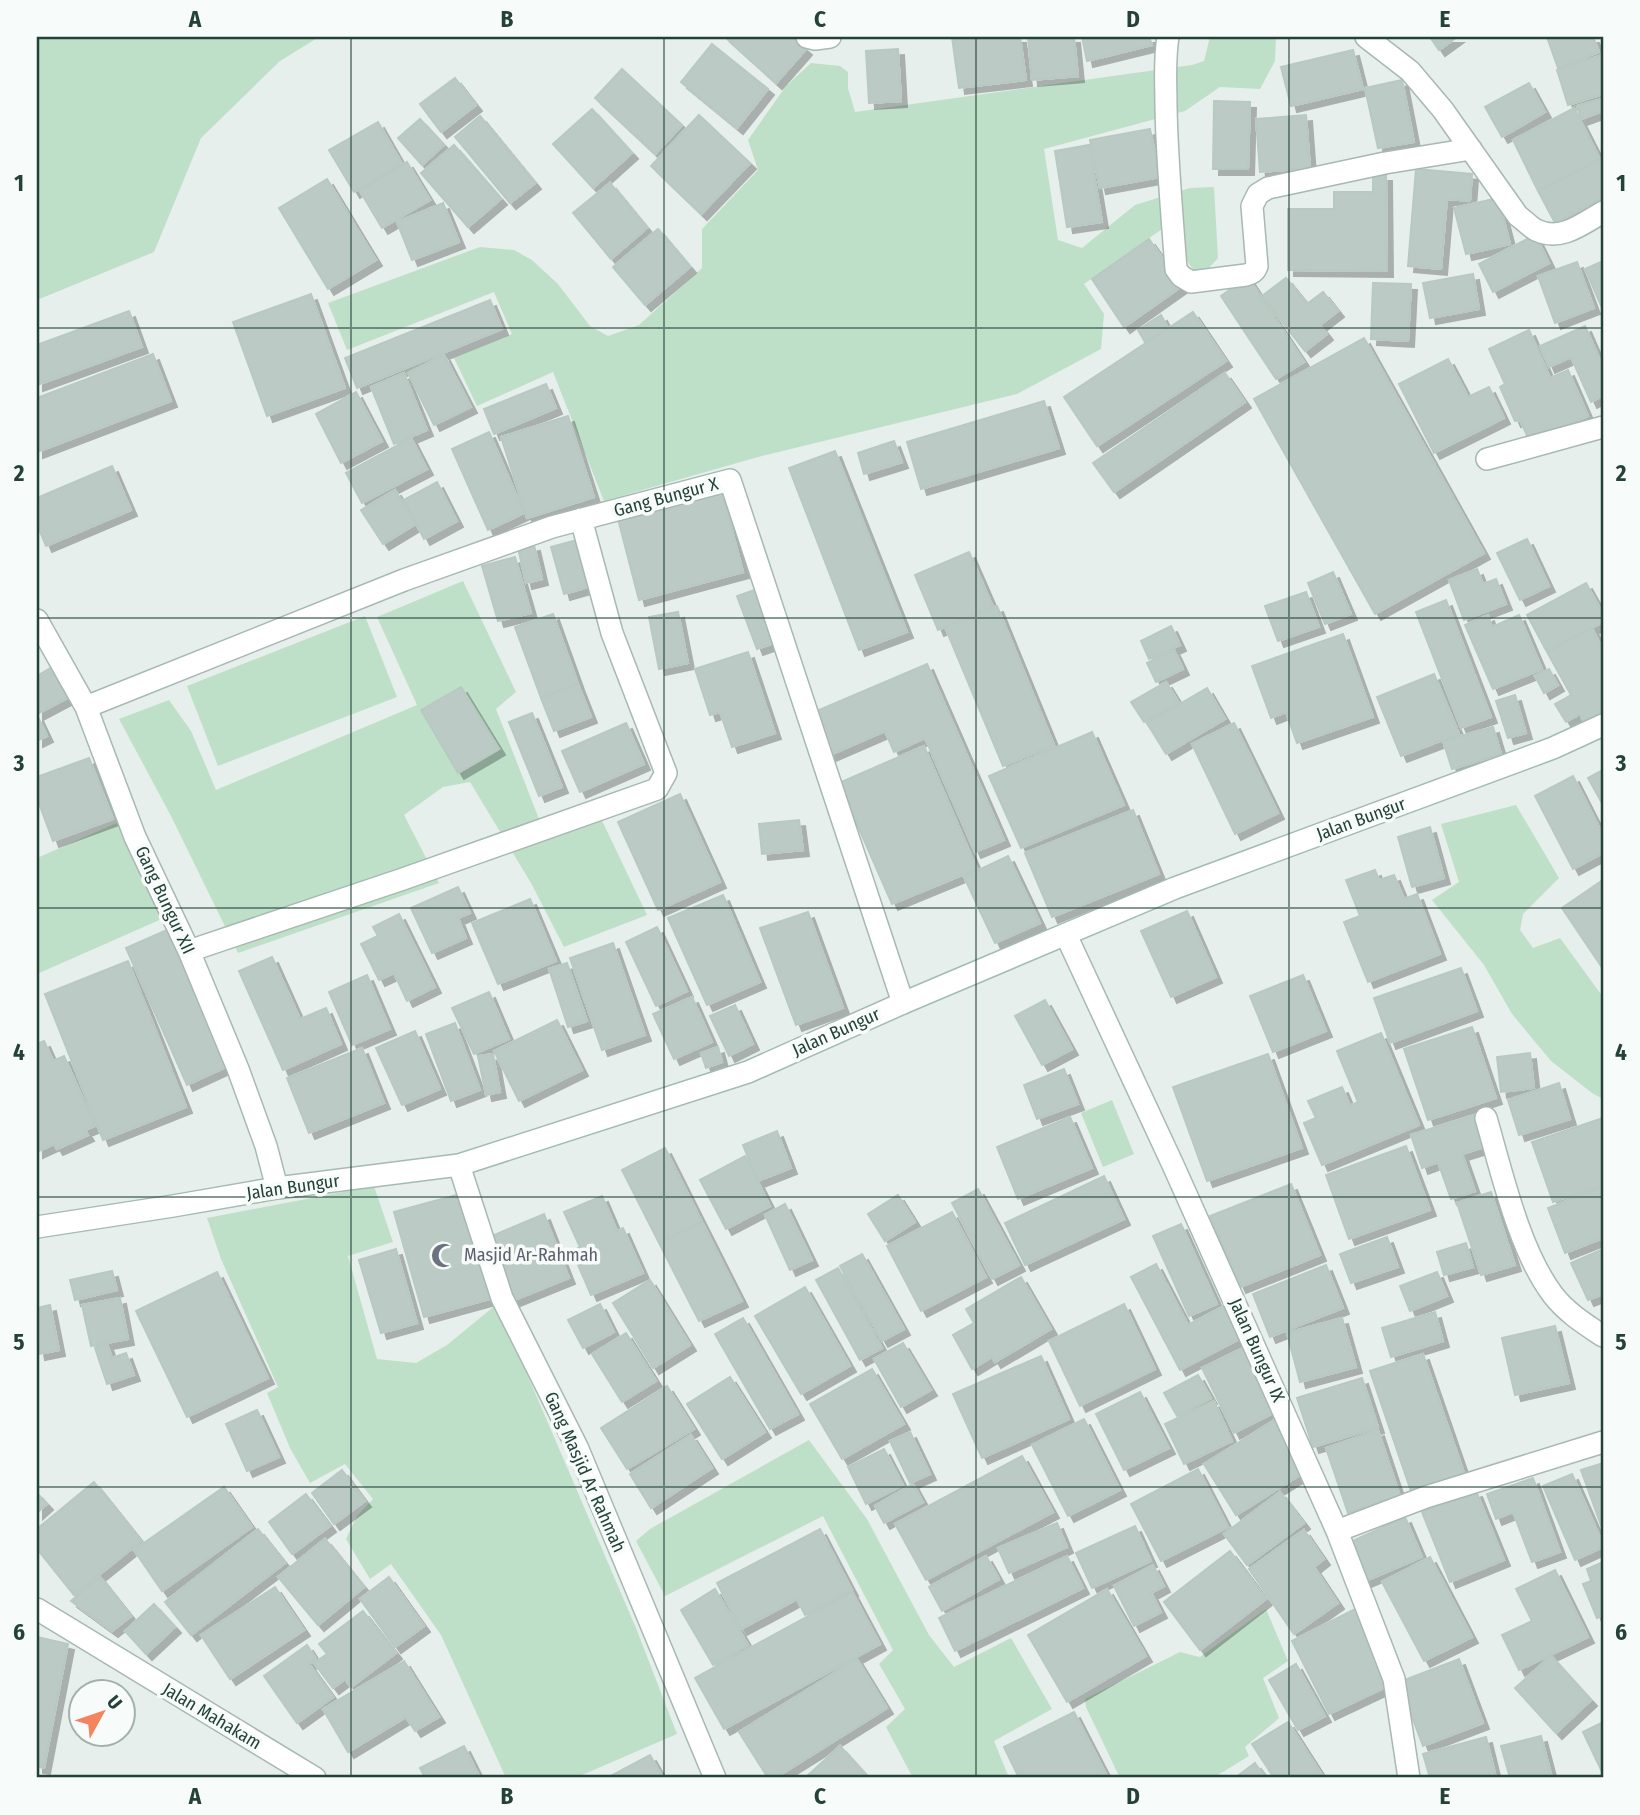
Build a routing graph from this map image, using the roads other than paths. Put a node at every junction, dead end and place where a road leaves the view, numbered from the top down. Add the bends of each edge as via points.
1 (807, 37) edge
2 (830, 37) edge
3 (1168, 37) edge
4 (1366, 37) edge
5 (1471, 149) junction
6 (1603, 212) edge
7 (1603, 427) edge
8 (1487, 460) dead end
9 (581, 519) junction
10 (37, 620) edge
11 (86, 707) junction
12 (1603, 725) edge
13 (1066, 935) junction
14 (189, 951) junction
15 (903, 1003) junction
16 (1486, 1118) dead end
17 (459, 1165) junction
18 (277, 1188) junction
19 (37, 1227) edge
20 (1603, 1336) edge
21 (1603, 1442) edge
22 (1337, 1531) junction
23 (37, 1609) edge
24 (315, 1778) edge
25 (715, 1778) edge
26 (1409, 1778) edge

1 - 2 street
3 - 5 street via 1167,125 1176,269 1191,282 1246,275 1256,269 1252,206 1268,188
4 - 5 street via 1410,71
5 - 6 street via 1518,216 1535,229 1554,235 1569,232
7 - 8 street
9 - 11 street, Gang Bungur X via 404,580
9 - 14 street via 612,633 666,774 657,789
9 - 15 street, Gang Bungur X via 730,480
10 - 11 street, Gang Bungur XII
11 - 14 street, Gang Bungur XII via 135,837
12 - 13 street, Jalan Bungur via 1553,748 1175,888
13 - 15 street, Jalan Bungur
13 - 22 street, Jalan Bungur IX
14 - 18 street, Gang Bungur XII via 238,1069
15 - 17 street, Jalan Bungur via 748,1072
16 - 20 street via 1530,1255 1553,1295 1573,1317
17 - 18 street, Jalan Bungur
17 - 25 street, Gang Masjid Ar Rahmah via 502,1298 578,1449
18 - 19 street, Jalan Bungur
21 - 22 street via 1426,1497
22 - 26 street, Jalan Bungur IX via 1394,1679
23 - 24 street, Jalan Mahakam

